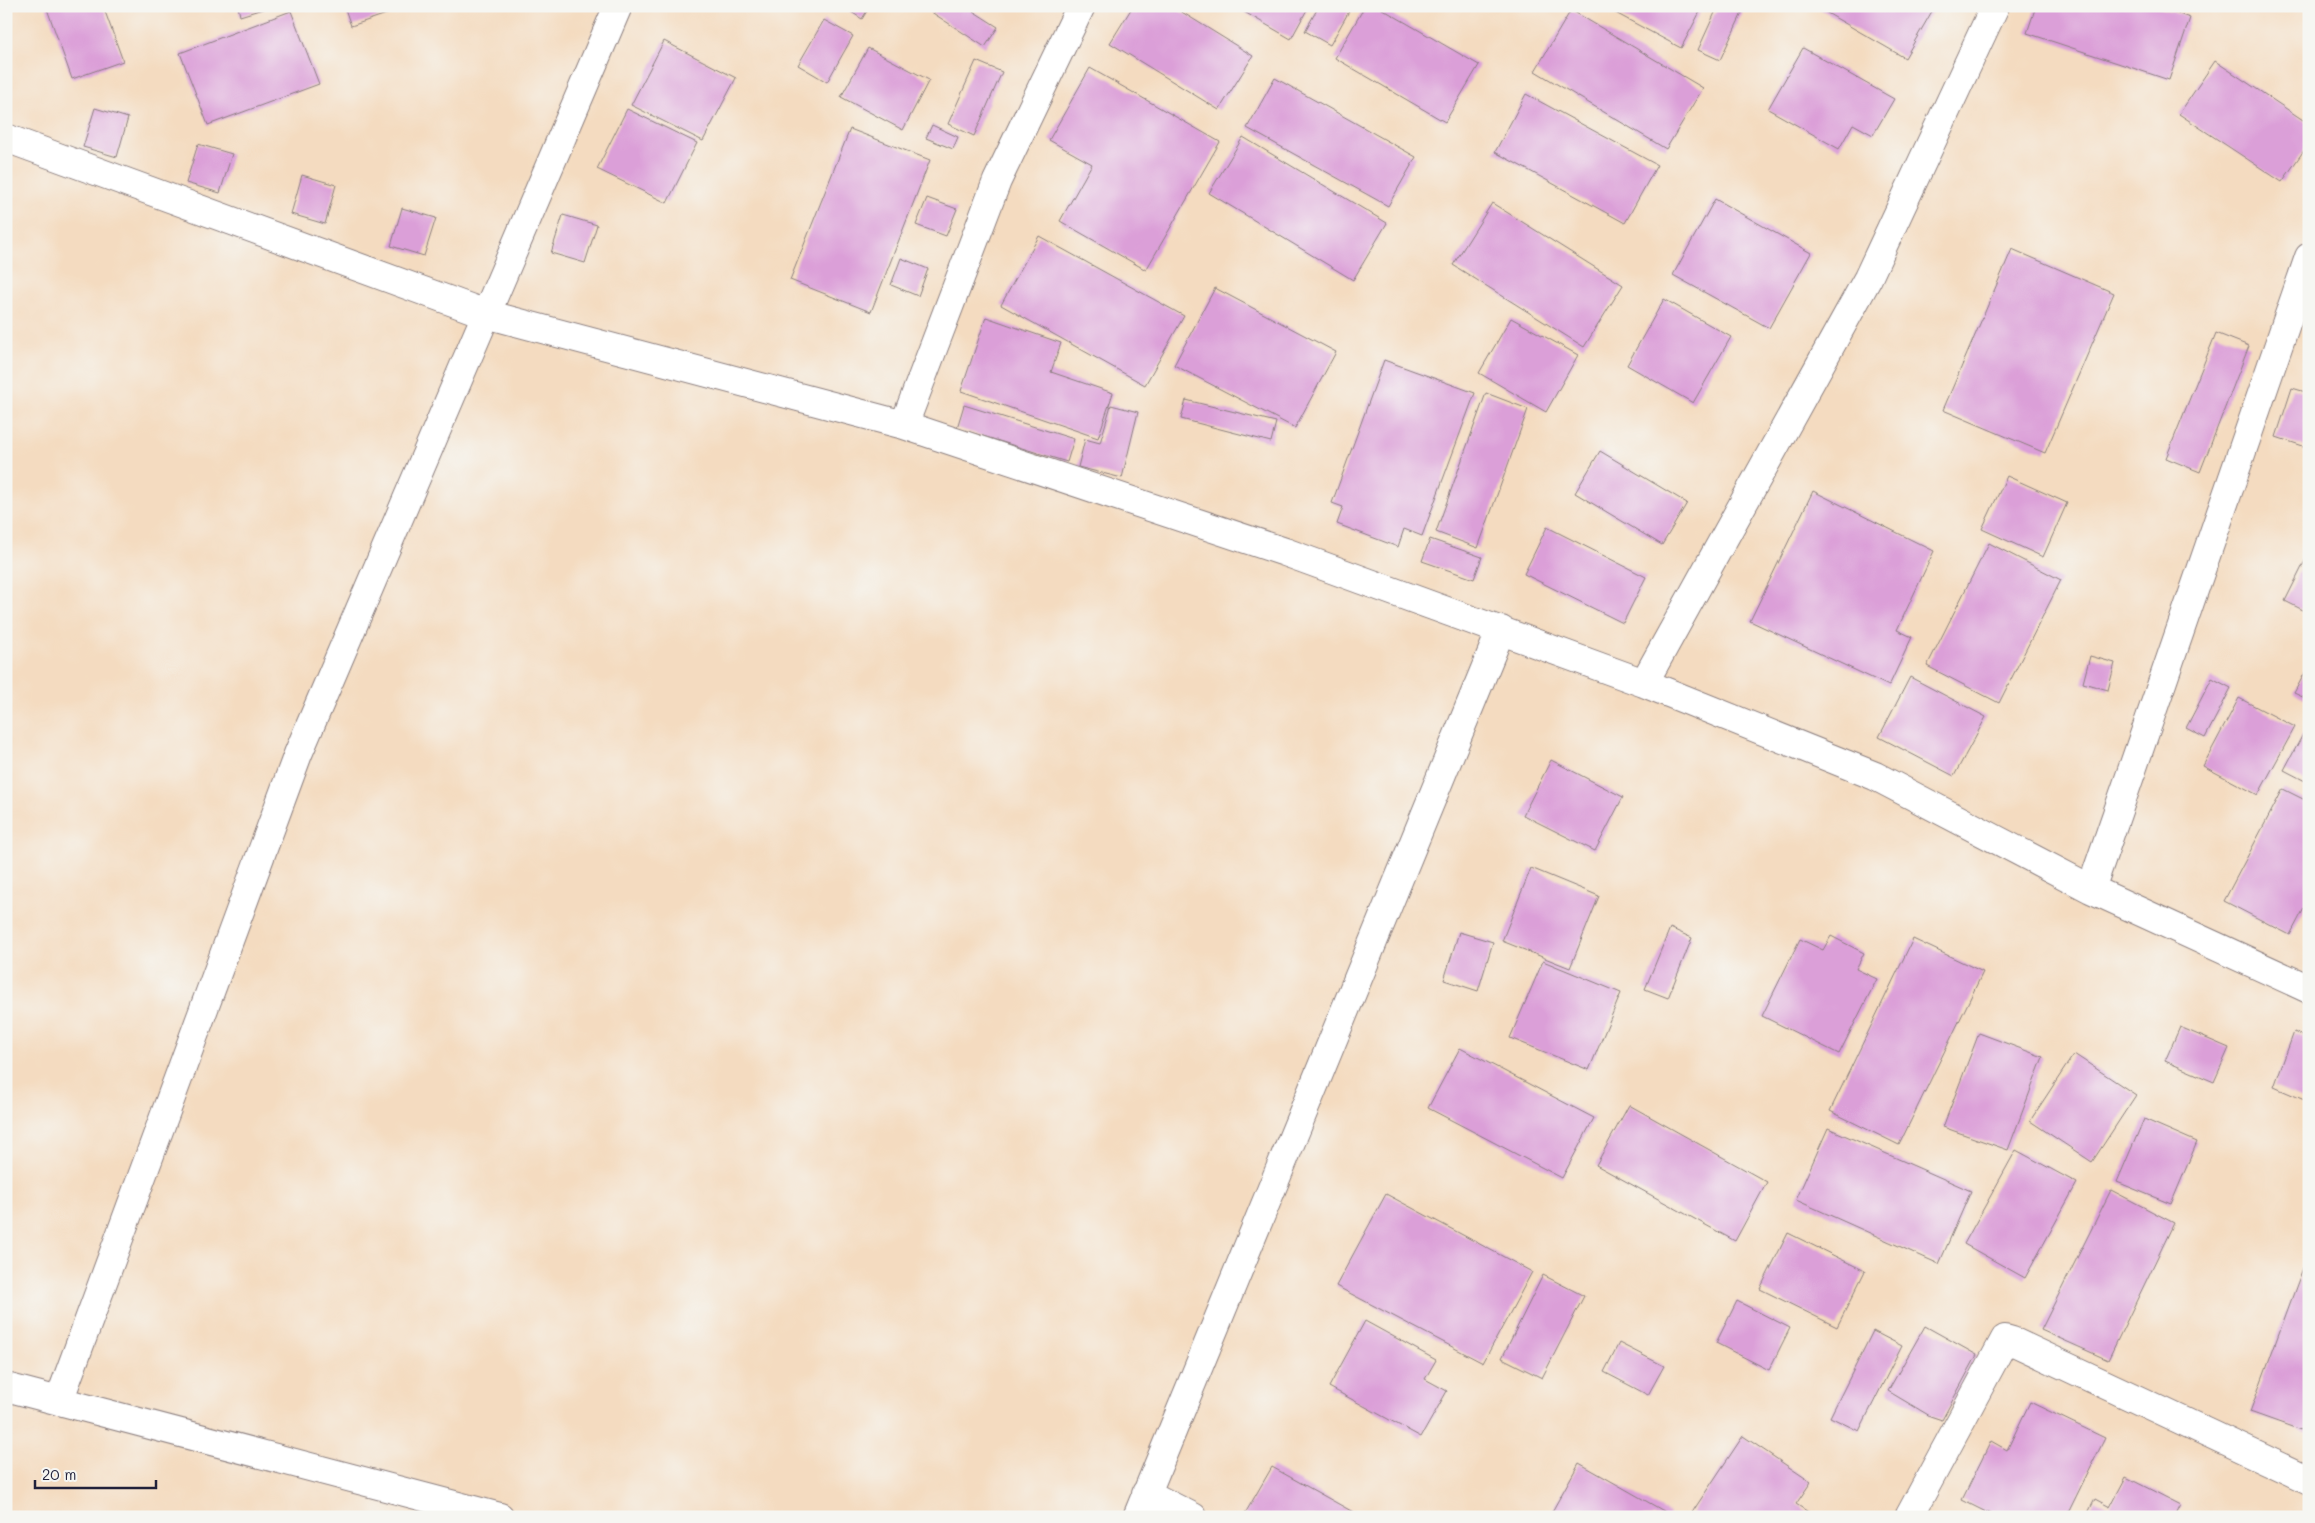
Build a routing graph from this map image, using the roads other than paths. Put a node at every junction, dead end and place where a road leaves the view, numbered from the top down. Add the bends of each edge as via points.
1 (618, 6) edge
2 (1081, 6) edge
3 (1995, 6) edge
4 (6, 138) edge
5 (2309, 257) edge
6 (486, 314) junction
7 (904, 425) junction
8 (1501, 630) junction
9 (1644, 683) junction
10 (2091, 889) junction
11 (2309, 989) edge
12 (6, 1387) edge
13 (59, 1400) junction
14 (2309, 1480) edge
15 (1141, 1505) edge
16 (500, 1517) edge
17 (1193, 1517) edge
18 (1909, 1517) edge

1 - 6 street
2 - 7 street via 997,182
3 - 9 street via 1868,278
4 - 6 street
5 - 10 street
6 - 7 street
6 - 13 street via 298,754
7 - 8 street via 1285,552
8 - 9 street
8 - 15 street
9 - 10 street via 1875,776
10 - 11 street
12 - 13 street
13 - 16 street
14 - 18 street via 2005,1340
15 - 17 street

